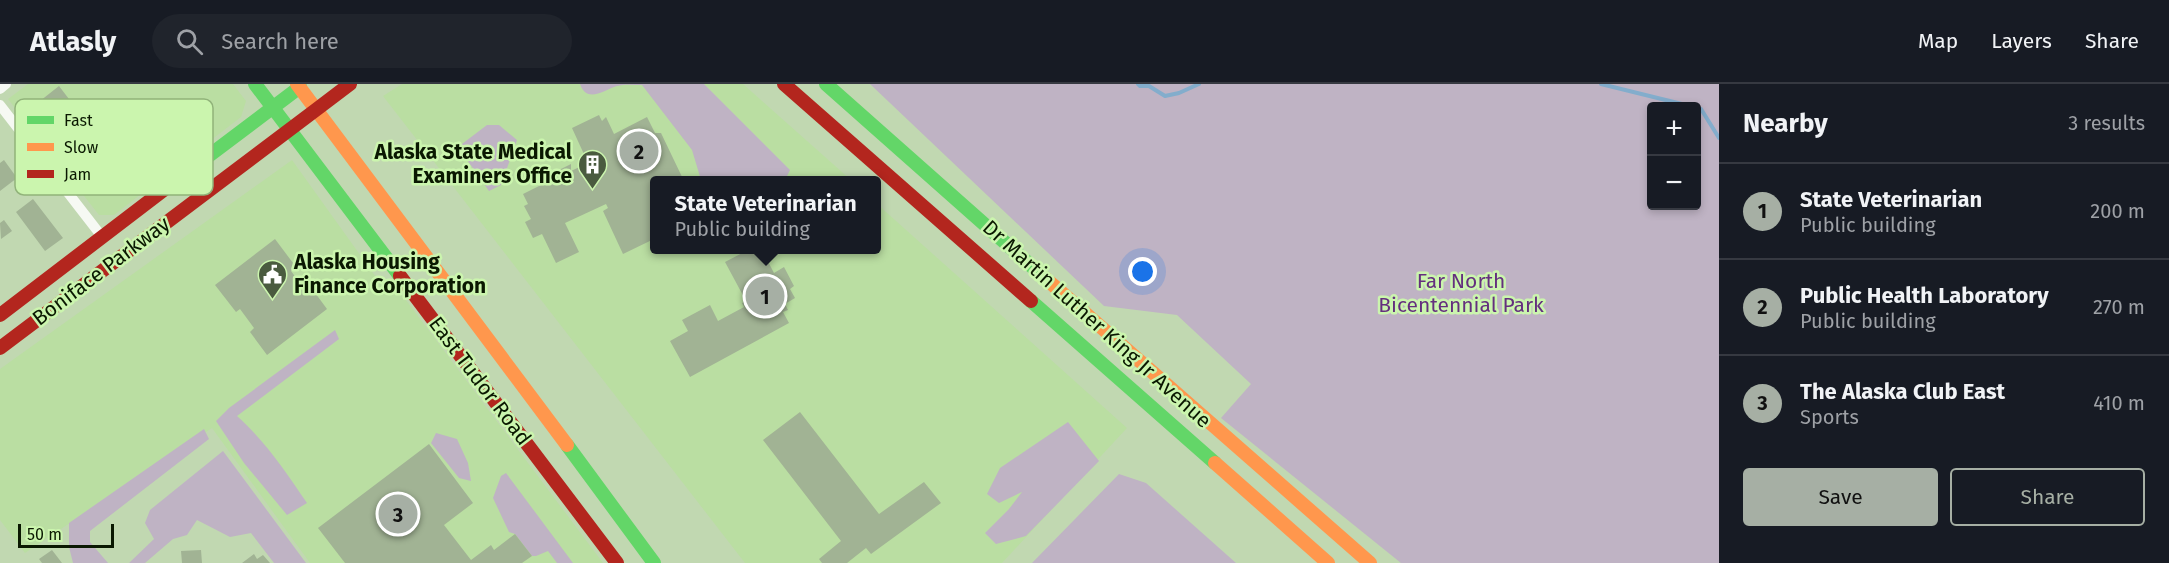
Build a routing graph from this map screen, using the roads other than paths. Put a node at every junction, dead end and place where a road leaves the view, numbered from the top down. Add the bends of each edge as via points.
1 (6, 84) edge
2 (255, 84) edge
3 (350, 84) edge
4 (784, 84) edge
5 (826, 84) edge
6 (300, 85) edge
7 (0, 89) edge
8 (0, 105) edge
9 (273, 108) junction
10 (317, 109) junction
11 (15, 124) edge
12 (290, 129) junction
13 (213, 154) edge
14 (213, 187) edge
15 (70, 195) edge
16 (159, 195) edge
17 (203, 195) edge
18 (103, 238) junction
19 (0, 315) edge
20 (0, 348) edge
21 (617, 563) edge
22 (654, 563) edge
23 (1328, 563) edge
24 (1370, 563) edge

1 - 7 street
2 - 9 main road, East Tudor Road
3 - 10 main road, Boniface Parkway
4 - 23 main road, Dr Martin Luther King Jr Avenue
5 - 24 main road, Dr Martin Luther King Jr Avenue
6 - 9 main road, Boniface Parkway
6 - 10 main road, East Tudor Road
8 - 11 street
9 - 12 main road, East Tudor Road
9 - 13 main road, Boniface Parkway
10 - 12 main road, Boniface Parkway
10 - 22 main road, East Tudor Road
12 - 14 main road, Boniface Parkway
12 - 21 main road, East Tudor Road
15 - 18 street
16 - 18 main road, Boniface Parkway
17 - 20 main road, Boniface Parkway
18 - 19 main road, Boniface Parkway

